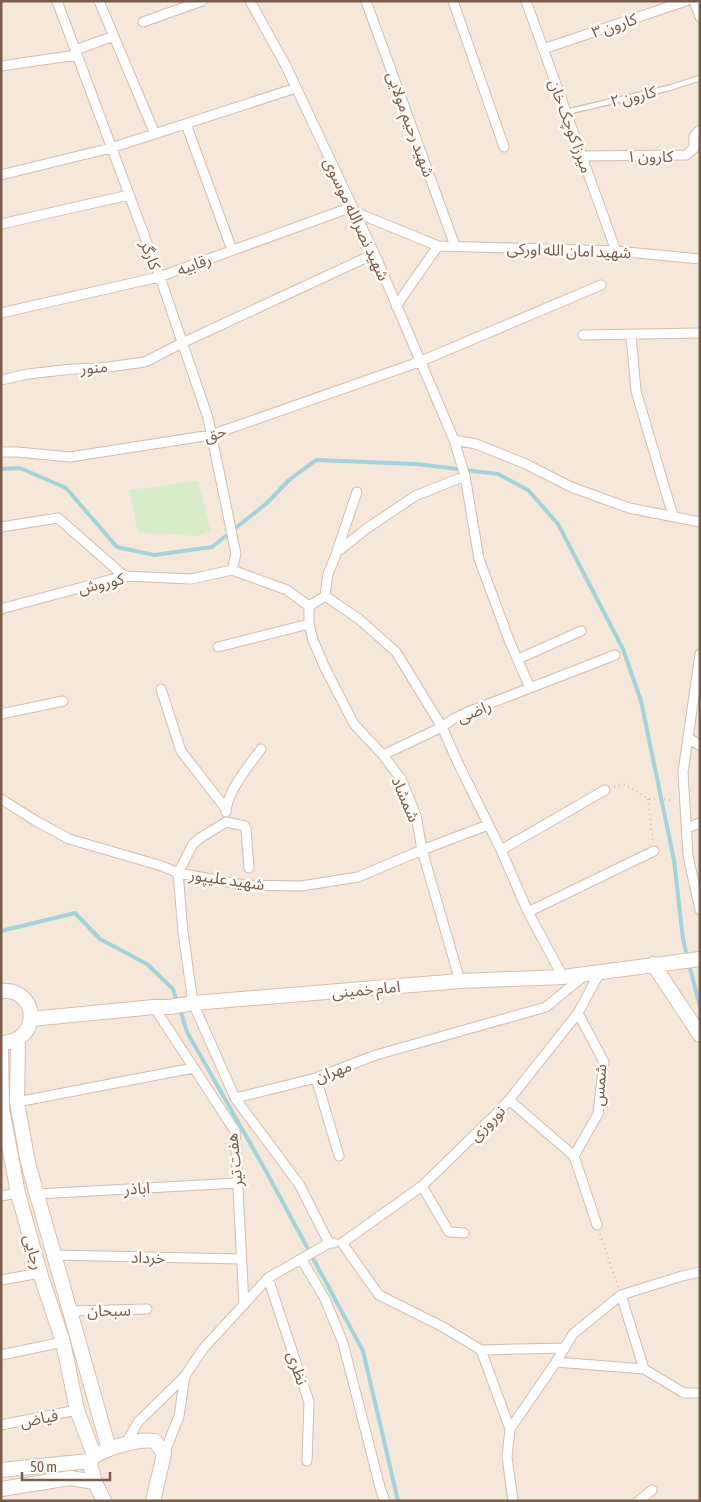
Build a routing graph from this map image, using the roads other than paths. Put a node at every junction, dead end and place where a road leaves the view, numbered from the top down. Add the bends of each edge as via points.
1 (58, 1) edge
2 (99, 1) edge
3 (202, 1) edge
4 (250, 1) edge
5 (366, 1) edge
6 (453, 1) edge
7 (686, 1) edge
8 (694, 1) edge
9 (528, 2) edge
10 (700, 17) edge
11 (143, 22) dead end
12 (114, 36) junction
13 (543, 49) junction
14 (76, 53) junction
15 (1, 66) edge
16 (700, 78) edge
17 (296, 88) junction
18 (566, 112) junction
19 (186, 124) junction
20 (700, 130) edge
21 (155, 134) junction
22 (504, 147) dead end
23 (111, 148) junction
24 (582, 156) junction
25 (1, 175) edge
26 (129, 195) junction
27 (353, 209) junction
28 (1, 224) edge
29 (438, 246) junction
30 (455, 246) junction
31 (232, 250) junction
32 (616, 251) junction
33 (374, 254) junction
34 (700, 259) edge
35 (159, 277) junction
36 (601, 285) dead end
37 (396, 306) junction
38 (1, 313) edge
39 (700, 333) edge
40 (583, 335) dead end
41 (631, 335) junction
42 (182, 343) junction
43 (419, 362) junction
44 (1, 380) edge
45 (211, 435) junction
46 (454, 440) junction
47 (1, 452) edge
48 (465, 476) junction
49 (357, 492) dead end
50 (672, 516) junction
51 (700, 522) edge
52 (1, 527) edge
53 (337, 552) junction
54 (232, 570) junction
55 (124, 576) junction
56 (325, 596) junction
57 (309, 606) junction
58 (1, 609) edge
59 (309, 624) junction
60 (581, 631) dead end
61 (218, 647) dead end
62 (700, 654) edge
63 (615, 655) dead end
64 (518, 659) junction
65 (530, 688) junction
66 (161, 689) dead end
67 (63, 701) dead end
68 (1, 714) edge
69 (700, 726) edge
70 (442, 727) junction
71 (689, 732) junction
72 (700, 746) edge
73 (261, 749) dead end
74 (382, 755) junction
75 (604, 790) road end
76 (1, 799) edge
77 (226, 808) junction
78 (226, 822) junction
79 (700, 823) edge
80 (488, 825) junction
81 (687, 828) junction
82 (422, 850) junction
83 (501, 850) junction
84 (654, 851) road end
85 (249, 868) dead end
86 (178, 873) junction
87 (700, 910) edge
88 (528, 912) junction
89 (698, 959) edge
90 (653, 964) junction
91 (600, 972) junction
92 (585, 974) junction
93 (563, 977) junction
94 (460, 981) junction
95 (1, 990) edge
96 (190, 1004) junction
97 (154, 1007) junction
98 (578, 1013) junction
99 (31, 1019) junction
100 (700, 1035) edge
101 (18, 1040) junction
102 (1, 1043) edge
103 (193, 1068) junction
104 (316, 1078) junction
105 (235, 1098) junction
106 (508, 1100) junction
107 (17, 1102) junction
108 (2, 1109) edge
109 (339, 1156) dead end
110 (574, 1156) junction
111 (237, 1183) junction
112 (422, 1186) junction
113 (18, 1193) junction
114 (37, 1194) junction
115 (1, 1196) edge
116 (597, 1225) road end
117 (464, 1233) dead end
118 (328, 1243) junction
119 (342, 1244) junction
120 (54, 1255) junction
121 (241, 1259) junction
122 (302, 1260) junction
123 (700, 1272) edge
124 (40, 1273) junction
125 (268, 1278) junction
126 (1, 1280) edge
127 (621, 1295) junction
128 (244, 1305) junction
129 (147, 1309) dead end
130 (70, 1311) junction
131 (63, 1342) junction
132 (564, 1348) junction
133 (482, 1350) junction
134 (1, 1355) edge
135 (556, 1362) junction
136 (644, 1369) junction
137 (185, 1376) junction
138 (700, 1393) edge
139 (77, 1410) junction
140 (1, 1425) edge
141 (510, 1429) junction
142 (125, 1445) junction
143 (109, 1448) junction
144 (164, 1454) junction
145 (91, 1458) junction
146 (307, 1461) dead end
147 (1, 1470) edge
148 (95, 1482) junction
149 (1, 1488) edge
150 (652, 1490) dead end
151 (104, 1501) edge
152 (153, 1501) edge
153 (385, 1501) edge
154 (513, 1501) edge
155 (639, 1501) edge

1 - 14 street, کارگر
2 - 12 street
3 - 11 street
4 - 17 street, شهید نصرالله موسوی
5 - 30 street, شهید رحیم مولایی
6 - 22 street
7 - 13 street, کارون ۳
8 - 10 street
9 - 13 street, میرزا کوچک خان
12 - 14 street
12 - 21 street
13 - 18 street, میرزا کوچک خان
14 - 15 street
14 - 23 street, کارگر
16 - 18 lane, کارون ۲
17 - 19 street
17 - 27 street, شهید نصرالله موسوی
18 - 24 street, میرزا کوچک خان
19 - 21 street
19 - 31 street
20 - 24 street, کارون ۱ via 694,136 694,148 686,155
21 - 23 street
23 - 25 street
23 - 26 street, کارگر
24 - 32 street, میرزا کوچک خان
26 - 28 street
26 - 35 street, کارگر
27 - 29 street
27 - 31 street, رقابیه
27 - 33 street, شهید نصرالله موسوی
29 - 30 street, شهید امان الله اورکی
29 - 37 street
30 - 32 street, شهید امان الله اورکی
31 - 35 street, رقابیه
32 - 34 street, شهید امان الله اورکی
33 - 37 street, شهید نصرالله موسوی
33 - 42 street, منور
35 - 38 street, رقابیه
35 - 42 street, کارگر
36 - 43 street, حق
37 - 43 street, شهید نصرالله موسوی
39 - 41 street
40 - 41 street
41 - 50 street via 636,391
42 - 44 street, منور via 145,362 72,368
42 - 45 street, کارگر
43 - 45 street, حق
43 - 46 street, شهید نصرالله موسوی
45 - 47 street, حق via 70,457
45 - 54 street, کارگر via 236,554
46 - 48 street, شهید نصرالله موسوی
46 - 50 street via 476,444 571,487 629,508
48 - 53 street via 415,496
48 - 64 street via 479,559
49 - 53 street
50 - 51 street
52 - 55 street via 58,518
53 - 56 street via 328,574
54 - 55 street, کوروش via 191,579
54 - 57 street via 287,590
55 - 58 street, کوروش
56 - 57 street
56 - 70 street via 360,618 396,652
57 - 59 street, شمشاد
59 - 61 street
59 - 74 street, شمشاد via 325,668 354,724
60 - 64 street
62 - 71 street
63 - 65 street, راضی
64 - 65 street
65 - 70 street, راضی via 468,712
66 - 77 street via 181,751
67 - 68 street
69 - 71 street
70 - 74 street
70 - 80 street, راضی
71 - 72 street
71 - 81 street via 683,772
73 - 77 street via 232,792
74 - 82 street, شمشاد via 401,779 416,815
75 - 83 street
76 - 86 street, شهید علیپور via 68,839
77 - 78 street
78 - 85 street via 245,826
78 - 86 street via 193,844
79 - 81 street
80 - 82 street, شهید علیپور
80 - 83 street, راضی
81 - 87 street via 688,856
82 - 86 street, شهید علیپور via 358,877 301,886 244,885
82 - 94 street, شمشاد
83 - 88 street, راضی
84 - 88 street
86 - 96 street
88 - 93 street, راضی
89 - 90 main road, امام خمینی
90 - 91 main road, امام خمینی
90 - 100 main road
91 - 92 main road, امام خمینی
91 - 98 street, نوروزی
92 - 93 main road, امام خمینی
92 - 104 street, مهران via 546,1007 376,1055
93 - 94 main road, امام خمینی
94 - 96 main road, امام خمینی
95 - 99 main road via 20,995 27,1002
96 - 97 main road, امام خمینی
96 - 105 street
97 - 99 main road, امام خمینی
97 - 103 street, هفت تیر
98 - 106 street, نوروزی
98 - 110 street, شمس via 604,1062 598,1114
99 - 101 main road via 29,1028
101 - 102 main road
101 - 107 main road, رجایی
102 - 108 main road, رجایی
103 - 107 street
103 - 111 street, هفت تیر via 235,1131
104 - 105 street, مهران
104 - 109 street
105 - 118 street via 299,1184
106 - 110 street
106 - 112 street, نوروزی
107 - 114 main road, رجایی
108 - 113 main road, رجایی
110 - 116 street
111 - 114 street, اباذر
111 - 121 street, هفت تیر
112 - 117 street via 449,1232
112 - 119 street, نوروزی
113 - 115 street
113 - 124 main road, رجایی
114 - 120 main road, رجایی
118 - 119 street
118 - 122 street
119 - 133 street via 379,1295
120 - 121 street, خرداد
120 - 130 main road, رجایی
121 - 128 street, هفت تیر
122 - 125 street
122 - 153 street via 326,1299 342,1343
123 - 127 street
124 - 126 street
124 - 131 main road, رجایی
125 - 128 street
125 - 146 street, نظری via 309,1402
127 - 132 street via 573,1334
127 - 136 street
128 - 137 street via 203,1349
129 - 130 street, سبحان
130 - 143 main road, رجایی
131 - 134 street
131 - 139 main road, رجایی
132 - 133 street
132 - 135 street
133 - 141 street
135 - 136 street
135 - 141 street
136 - 138 street via 684,1393
137 - 142 street via 138,1422
137 - 144 street via 178,1416
139 - 140 street, فیاض
139 - 145 main road, رجایی
141 - 154 street via 507,1457
142 - 143 main road
142 - 144 main road via 155,1441
143 - 145 main road
144 - 152 main road
145 - 147 main road
145 - 148 main road, رجایی
148 - 149 main road via 70,1478
148 - 151 main road, رجایی
150 - 155 street

